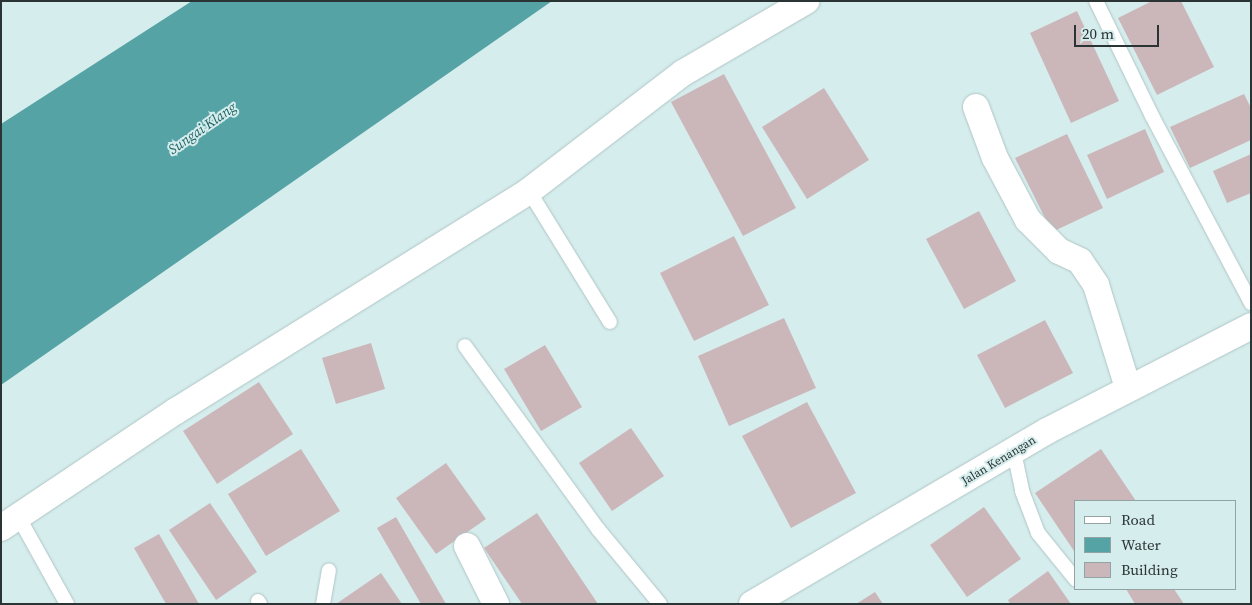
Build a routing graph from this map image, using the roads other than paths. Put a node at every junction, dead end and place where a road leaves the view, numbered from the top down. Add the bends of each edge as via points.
1 (806, 1) edge
2 (1096, 1) edge
3 (976, 106) dead end
4 (529, 191) junction
5 (1251, 303) edge
6 (610, 322) dead end
7 (1251, 326) edge
8 (465, 346) dead end
9 (1128, 388) junction
10 (1014, 452) junction
11 (10, 522) edge
12 (467, 546) dead end
13 (329, 571) dead end
14 (1074, 578) edge
15 (762, 602) edge
16 (67, 604) edge
17 (323, 604) edge
18 (496, 604) edge
19 (660, 604) edge

1 - 4 street via 683,73
2 - 5 lane via 1161,134
3 - 9 street via 995,158 1028,220 1059,251 1080,261 1096,285
4 - 6 lane
4 - 11 street via 176,411
7 - 9 street, Jalan Kenangan
8 - 19 lane via 598,529
9 - 10 street, Jalan Kenangan
10 - 14 lane via 1022,490 1038,533
10 - 15 street, Jalan Kenangan
11 - 16 lane
12 - 18 street
13 - 17 lane

